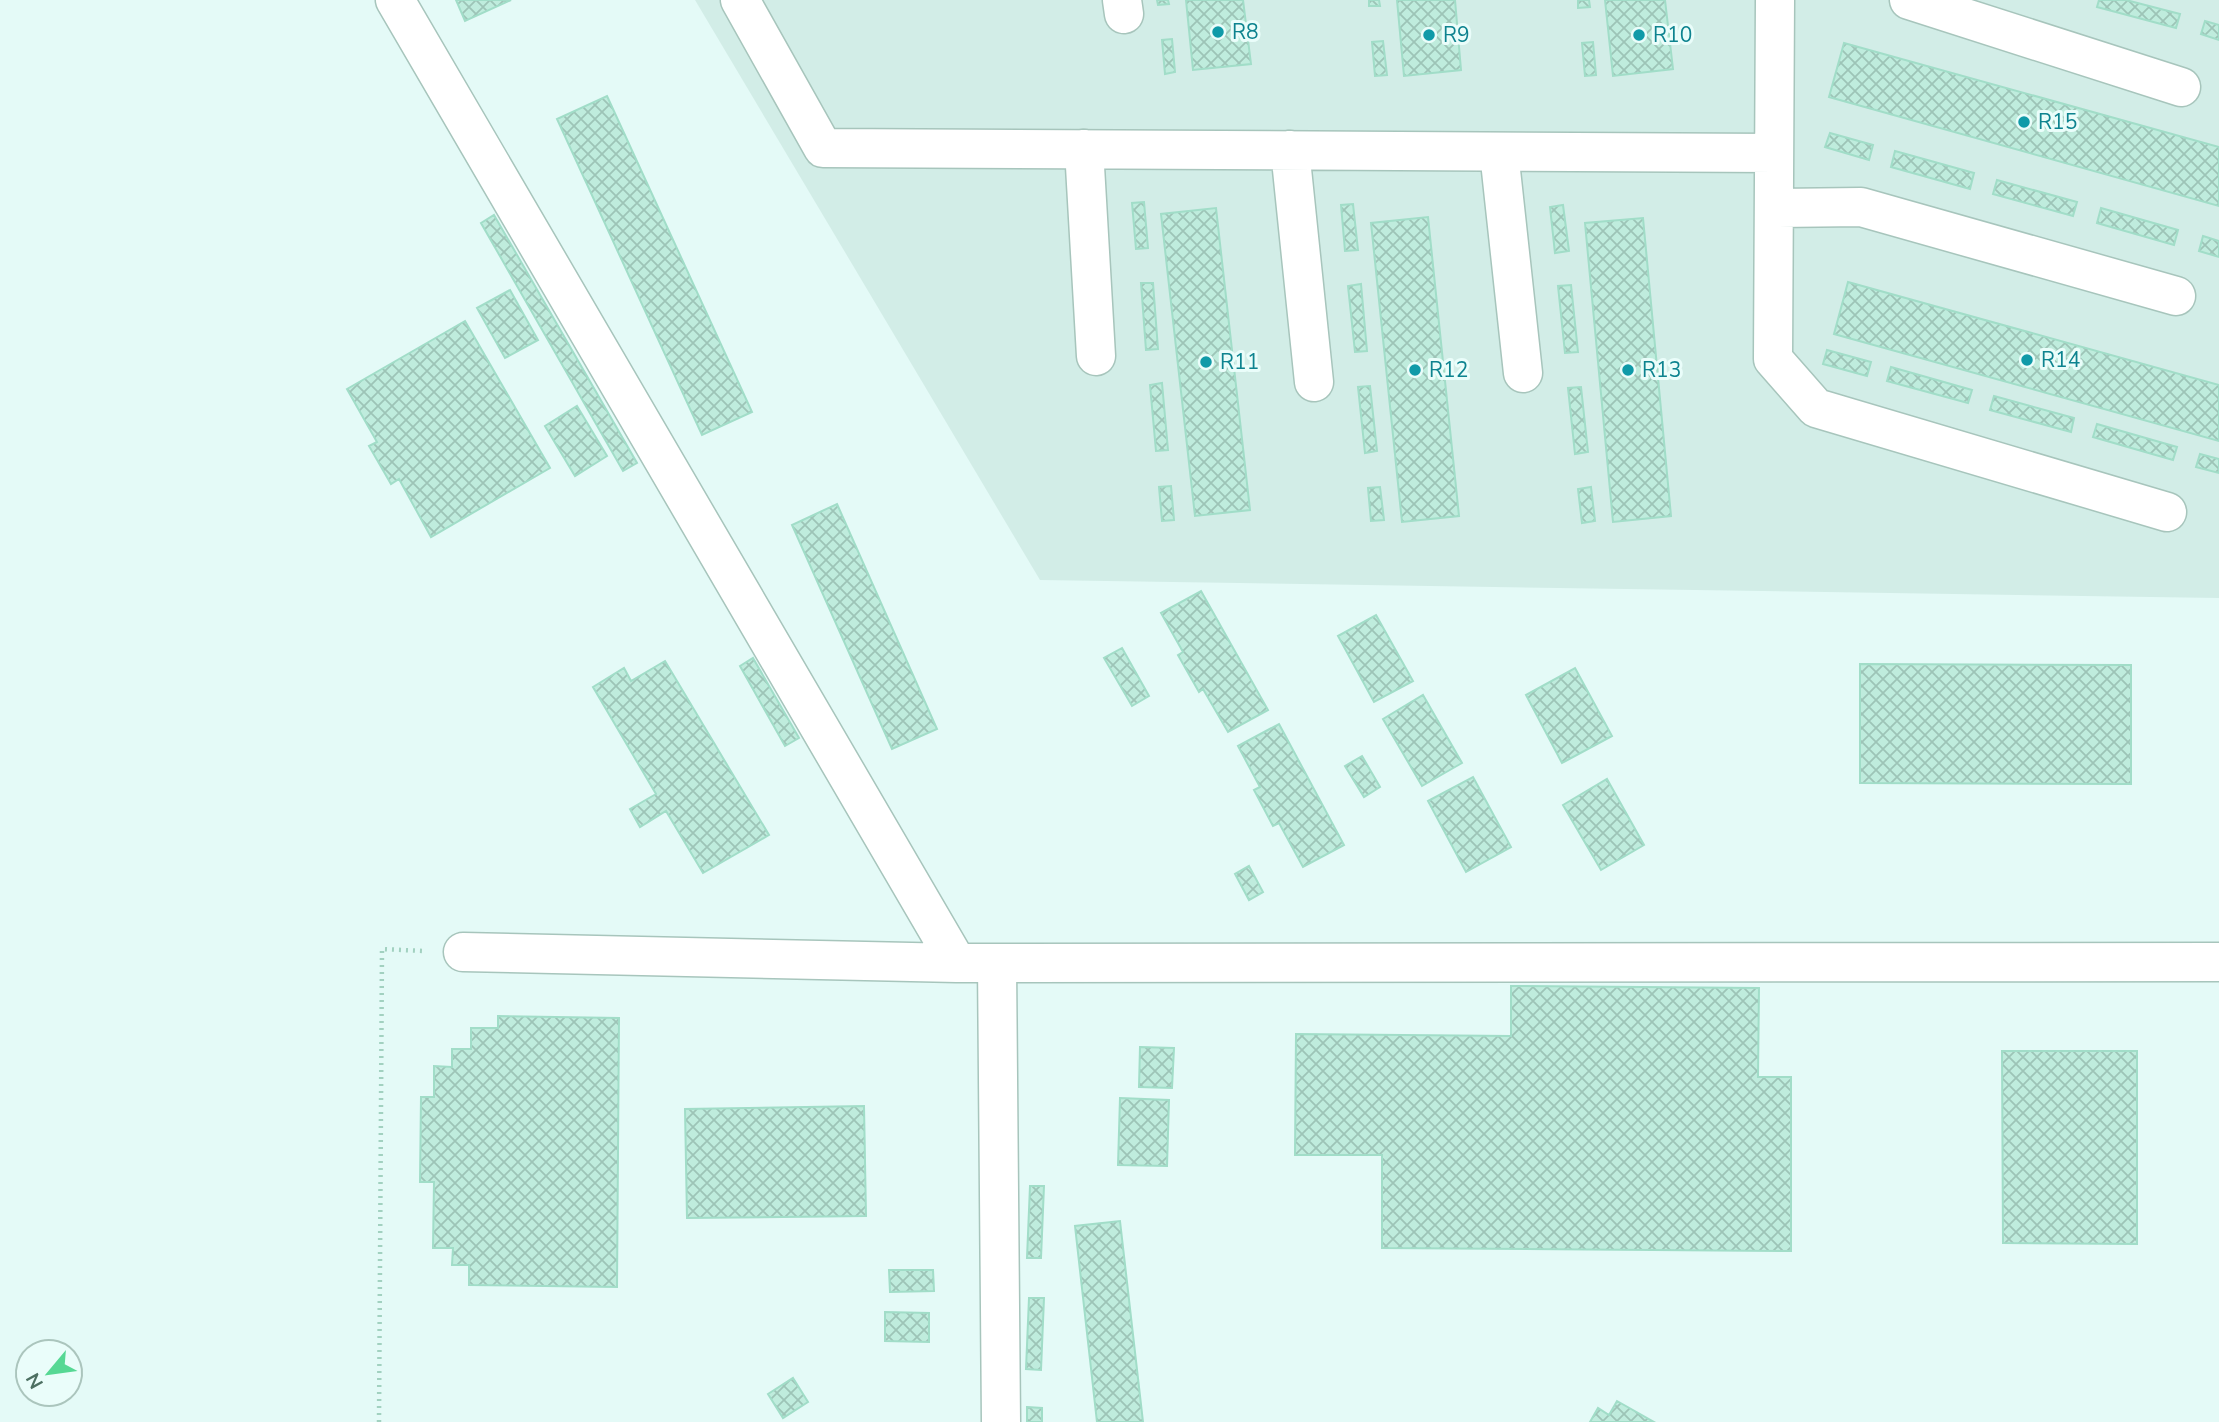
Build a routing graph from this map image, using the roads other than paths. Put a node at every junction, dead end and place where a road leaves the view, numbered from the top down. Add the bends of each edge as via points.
1 (395, 0) edge
2 (740, 0) edge
3 (1775, 0) edge
4 (1909, 0) edge
5 (2180, 87) dead end
6 (1084, 149) junction
7 (1290, 150) junction
8 (1499, 152) junction
9 (1774, 153) junction
10 (1774, 208) junction
11 (2176, 296) dead end
12 (1096, 356) dead end
13 (1523, 373) dead end
14 (1314, 382) dead end
15 (2167, 512) dead end
16 (463, 952) road end
17 (2219, 962) edge
18 (957, 963) junction
19 (997, 963) junction
20 (1001, 1422) edge

1 - 18 street
2 - 6 street via 823,148
3 - 9 street
4 - 5 street
6 - 7 street
6 - 12 street
7 - 8 street
7 - 14 street
8 - 9 street
8 - 13 street
9 - 10 street
10 - 11 street via 1861,206
10 - 15 street via 1773,359 1816,408
16 - 18 street
17 - 19 street
18 - 19 street
19 - 20 street

